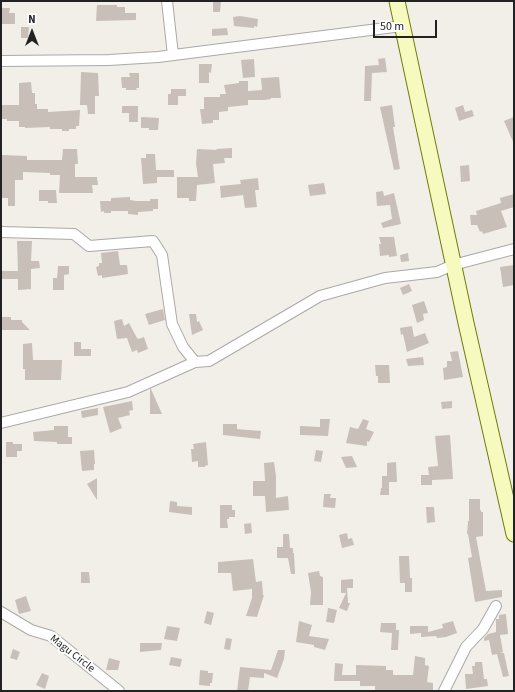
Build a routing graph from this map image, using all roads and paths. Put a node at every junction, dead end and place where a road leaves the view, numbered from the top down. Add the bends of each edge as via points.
1 (166, 1) edge
2 (397, 1) edge
3 (402, 26) junction
4 (173, 55) junction
5 (1, 61) edge
6 (1, 232) edge
7 (514, 249) edge
8 (453, 265) junction
9 (195, 362) junction
10 (1, 423) edge
11 (514, 534) edge
12 (496, 606) dead end
13 (1, 612) edge
14 (119, 691) edge
15 (444, 691) edge

1 - 4 street
2 - 3 main road
3 - 4 street
3 - 8 main road
4 - 5 street via 108,60
6 - 9 street via 74,234 89,246 153,241 162,255 172,324 183,347
7 - 8 street
8 - 9 street via 437,272 384,278 320,296 209,361
8 - 11 main road
9 - 10 street via 128,392
12 - 15 street via 482,629 466,647
13 - 14 street, Magu Circle via 31,630 51,636

